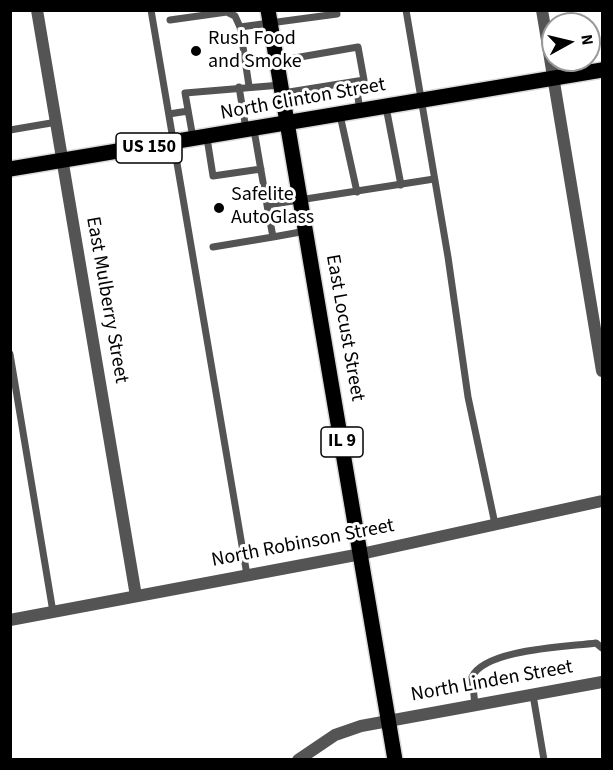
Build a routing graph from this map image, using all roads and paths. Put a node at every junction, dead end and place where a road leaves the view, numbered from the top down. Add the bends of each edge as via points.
1 (37, 10) edge
2 (152, 10) edge
3 (406, 10) edge
4 (542, 10) edge
5 (337, 14) dead end
6 (270, 17) edge
7 (170, 20) dead end
8 (240, 27) junction
9 (277, 61) junction
10 (603, 70) edge
11 (554, 78) junction
12 (356, 82) junction
13 (249, 86) junction
14 (239, 87) junction
15 (282, 89) junction
16 (421, 101) junction
17 (386, 107) junction
18 (188, 111) junction
19 (360, 112) junction
20 (169, 114) junction
21 (340, 115) junction
22 (57, 122) junction
23 (288, 124) junction
24 (10, 130) edge
25 (250, 131) junction
26 (200, 140) junction
27 (174, 144) junction
28 (63, 161) junction
29 (261, 169) junction
30 (10, 170) edge
31 (434, 179) junction
32 (401, 184) junction
33 (357, 192) junction
34 (301, 201) junction
35 (267, 206) junction
36 (306, 231) junction
37 (273, 237) junction
38 (213, 247) dead end
39 (10, 354) edge
40 (603, 371) edge
41 (603, 501) edge
42 (495, 524) junction
43 (361, 554) junction
44 (247, 575) junction
45 (136, 596) junction
46 (53, 612) junction
47 (10, 620) edge
48 (603, 648) edge
49 (603, 682) edge
50 (533, 694) junction
51 (475, 705) junction
52 (388, 721) junction
53 (298, 759) edge
54 (395, 759) edge
55 (544, 759) edge

1 - 22 street, East Mulberry Street
2 - 20 lane
3 - 16 lane
4 - 11 street
5 - 6 lane
6 - 8 lane
6 - 9 main road, East Locust Street
7 - 8 lane via 226,12 235,16
8 - 13 lane
9 - 12 lane via 358,47 364,80
9 - 15 main road, East Locust Street
10 - 11 main road, North Clinton Street / US 150
11 - 16 main road, North Clinton Street / US 150
11 - 40 street
12 - 15 lane
12 - 19 lane
13 - 14 lane
13 - 15 lane
14 - 18 lane via 185,93
14 - 25 lane
15 - 23 main road, East Locust Street
16 - 17 main road, North Clinton Street / US 150
16 - 31 lane
17 - 19 main road, North Clinton Street / US 150
17 - 32 lane
18 - 20 lane
18 - 26 lane
19 - 21 main road, North Clinton Street / US 150
20 - 27 lane
21 - 23 main road, North Clinton Street / US 150
21 - 33 lane
22 - 24 lane
22 - 28 street, East Mulberry Street
23 - 25 main road, North Clinton Street / US 150
23 - 34 main road, East Locust Street / IL 9
25 - 26 main road, North Clinton Street / US 150
25 - 29 lane
26 - 27 main road, North Clinton Street / US 150
26 - 29 lane via 213,176
27 - 28 main road, North Clinton Street / US 150
27 - 44 lane
28 - 30 main road, North Clinton Street / US 150
28 - 45 street, East Mulberry Street
29 - 35 lane
31 - 32 lane
31 - 42 lane via 468,397
32 - 33 lane
33 - 34 lane
34 - 35 lane
34 - 36 main road, East Locust Street / IL 9
35 - 37 lane
36 - 37 lane
36 - 43 main road, East Locust Street / IL 9
37 - 38 lane
39 - 46 lane
41 - 42 street, North Robinson Street
42 - 43 street, North Robinson Street
43 - 44 street, North Robinson Street
43 - 52 main road, East Locust Street / IL 9
44 - 45 street, North Robinson Street
45 - 46 street, North Robinson Street
46 - 47 street, North Robinson Street
48 - 51 lane via 596,643 506,655 481,665 472,676
49 - 50 street, North Linden Street
50 - 51 street, North Linden Street
50 - 55 lane
51 - 52 street, North Linden Street
52 - 53 street, North Linden Street via 335,735
52 - 54 main road, East Locust Street / IL 9

